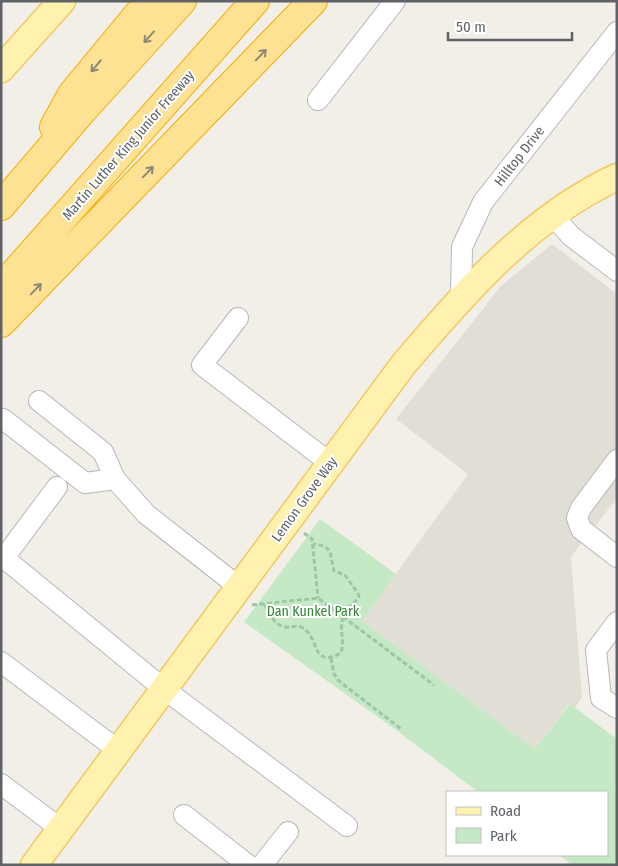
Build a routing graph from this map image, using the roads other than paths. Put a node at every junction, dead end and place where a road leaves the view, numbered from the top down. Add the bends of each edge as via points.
1 (149, 1) edge
2 (182, 1) edge
3 (256, 1) edge
4 (313, 1) edge
5 (393, 4) edge
6 (58, 6) edge
7 (617, 32) edge
8 (1, 69) edge
9 (318, 100) dead end
10 (29, 173) junction
11 (617, 177) edge
12 (1, 206) edge
13 (553, 216) junction
14 (617, 270) edge
15 (1, 288) edge
16 (461, 296) junction
17 (238, 318) dead end
18 (1, 323) edge
19 (39, 401) dead end
20 (3, 419) dead end
21 (617, 460) edge
22 (330, 463) junction
23 (115, 479) junction
24 (56, 487) dead end
25 (617, 557) edge
26 (237, 590) junction
27 (617, 622) edge
28 (1, 662) edge
29 (164, 690) junction
30 (617, 708) edge
31 (119, 751) junction
32 (1, 784) edge
33 (184, 815) dead end
34 (347, 826) dead end
35 (61, 829) junction
36 (288, 832) dead end
37 (34, 865) edge
38 (248, 865) edge
39 (262, 865) edge

1 -> 10 highway via 72,94
2 -> 10 highway
3 - 15 highway, Martin Luther King Junior Freeway
18 -> 4 highway
5 - 9 street
6 - 8 main road
7 - 16 street, Hilltop Drive via 483,202 462,247
10 - 12 highway
11 - 13 main road, Lemon Grove Way
13 - 14 street via 572,236
13 - 16 main road, Lemon Grove Way
16 - 22 main road, Lemon Grove Way via 403,365
17 - 22 street via 202,365
19 - 23 street via 104,452
20 - 23 street via 85,483
21 - 25 street via 577,518 581,529
22 - 26 main road, Lemon Grove Way
23 - 26 street via 146,514
24 - 29 street via 4,558
26 - 29 main road, Lemon Grove Way
27 - 30 street via 596,650 602,698
28 - 31 street
29 - 31 main road, Lemon Grove Way
29 - 34 street
31 - 35 main road, Lemon Grove Way
32 - 35 street
33 - 38 street
35 - 37 main road, Lemon Grove Way
36 - 39 street

